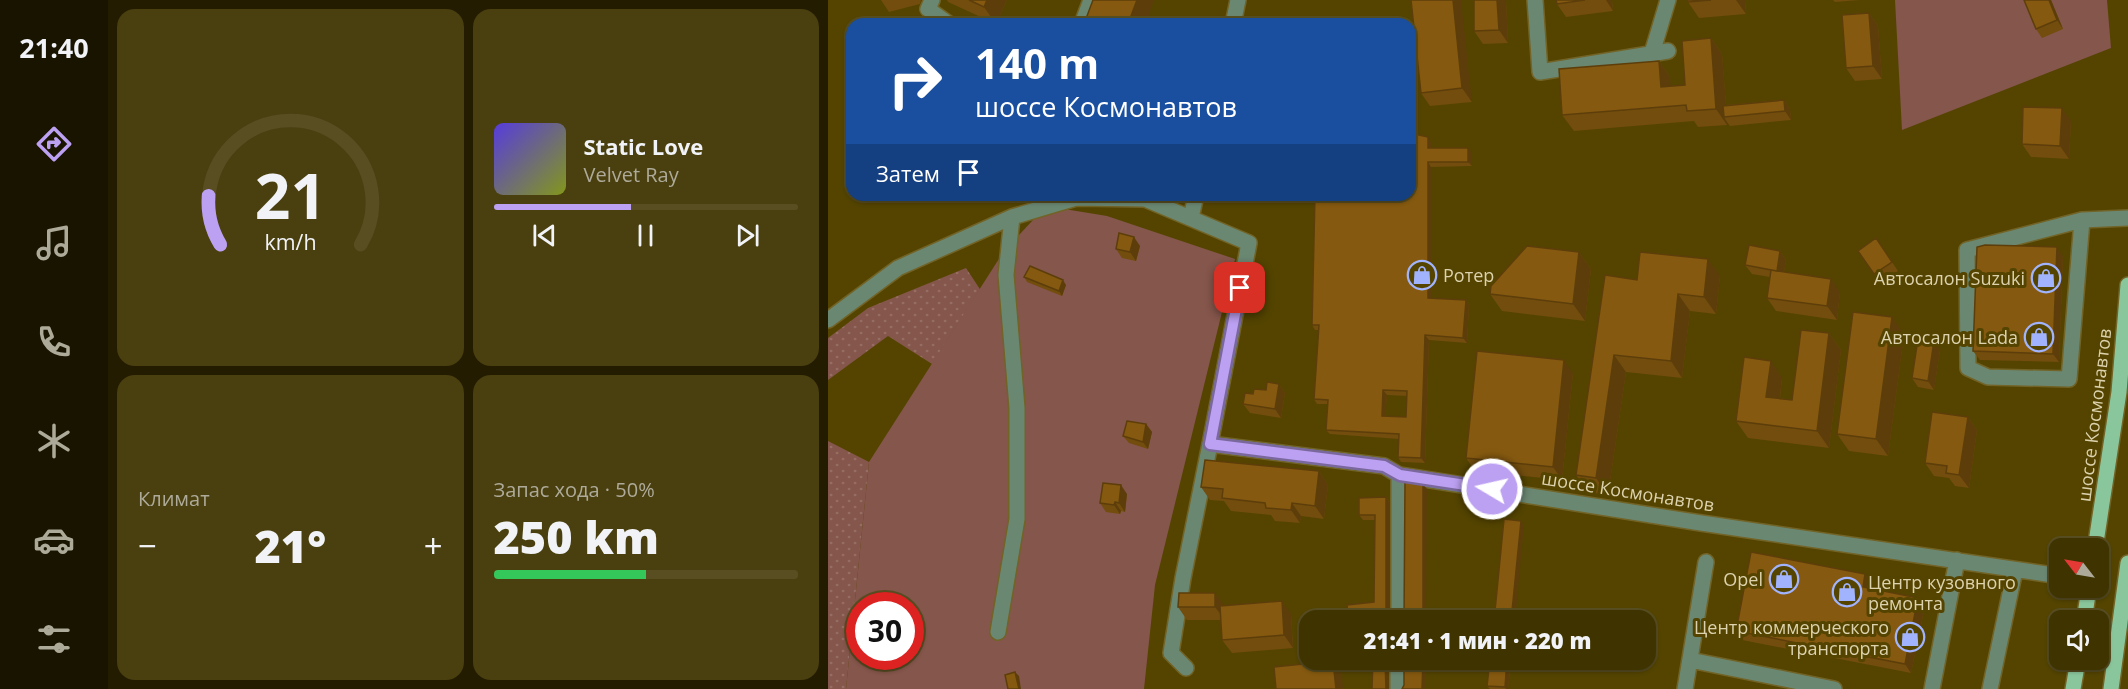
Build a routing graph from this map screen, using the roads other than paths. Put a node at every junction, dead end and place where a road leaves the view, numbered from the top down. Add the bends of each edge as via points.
1 (932, 0) edge
2 (1091, 0) edge
3 (1238, 0) edge
4 (1535, 0) edge
5 (1668, 0) edge
6 (941, 18) edge
7 (1084, 18) edge
8 (1234, 18) edge
9 (1066, 201) edge
10 (1150, 201) edge
11 (1195, 201) edge
12 (1012, 217) junction
13 (1191, 218) junction
14 (2128, 218) edge
15 (2082, 220) junction
16 (2128, 285) edge
17 (828, 320) edge
18 (1210, 444) junction
19 (1400, 475) junction
20 (2097, 538) edge
21 (1957, 560) junction
22 (1706, 562) dead end
23 (2128, 563) edge
24 (2015, 570) junction
25 (2049, 575) edge
26 (1399, 610) edge
27 (998, 632) dead end
28 (1690, 660) junction
29 (1186, 668) dead end
30 (1398, 670) edge
31 (2076, 670) edge
32 (1398, 689) edge
33 (1685, 689) edge
34 (1834, 689) edge
35 (1932, 689) edge
36 (1990, 689) edge
37 (2073, 689) edge
38 (2111, 689) edge

1 - 6 street via 928,9
2 - 7 street
3 - 8 street
4 - 5 street via 1540,72 1660,52
9 - 12 street
10 - 13 street
11 - 13 street
12 - 17 street via 898,268
12 - 27 street via 1006,275 1017,408 1017,519
13 - 18 street via 1249,243
14 - 15 street
15 - 15 street via 1967,250 1968,368 1988,377 2069,379
16 - 20 main road, шоссе Космонавтов via 2119,392
18 - 19 street, шоссе Космонавтов via 1384,466
18 - 29 street via 1171,653
19 - 21 street, шоссе Космонавтов
19 - 26 street
21 - 24 street, шоссе Космонавтов
21 - 35 street
22 - 28 street
23 - 38 main road
24 - 25 street, шоссе Космонавтов
24 - 36 street
28 - 33 street
28 - 34 street
30 - 32 street
31 - 37 main road

